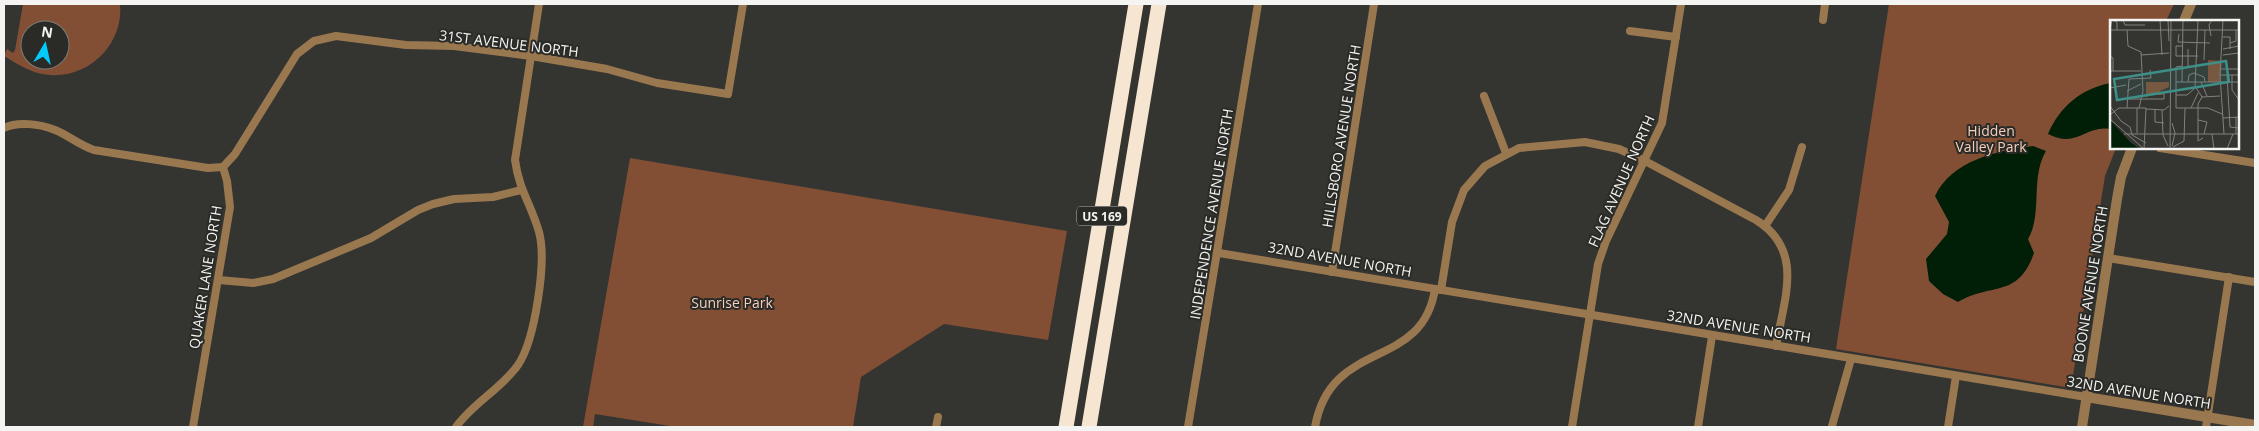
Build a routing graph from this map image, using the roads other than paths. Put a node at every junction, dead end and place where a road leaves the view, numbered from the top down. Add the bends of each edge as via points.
1 (539, 4) edge
2 (743, 4) edge
3 (1136, 4) edge
4 (1158, 4) edge
5 (1258, 4) edge
6 (1374, 4) edge
7 (1681, 4) edge
8 (1825, 4) edge
9 (2192, 4) edge
10 (1823, 20) dead end
11 (2184, 20) edge
12 (1630, 31) dead end
13 (1676, 37) junction
14 (531, 56) junction
15 (1484, 96) dead end
16 (4, 128) edge
17 (1802, 147) dead end
18 (2132, 149) edge
19 (2166, 149) edge
20 (1506, 153) junction
21 (1645, 161) junction
22 (2255, 163) edge
23 (223, 167) junction
24 (521, 190) junction
25 (1765, 226) junction
26 (1219, 253) junction
27 (2108, 258) junction
28 (1332, 272) junction
29 (2230, 278) junction
30 (219, 280) junction
31 (2255, 282) edge
32 (1438, 290) junction
33 (1589, 315) junction
34 (1712, 336) junction
35 (1776, 346) junction
36 (1851, 359) junction
37 (1956, 376) junction
38 (2086, 397) junction
39 (938, 417) dead end
40 (2207, 422) edge
41 (1832, 426) dead end
42 (2255, 426) edge
43 (193, 427) edge
44 (456, 427) edge
45 (936, 427) edge
46 (1066, 427) edge
47 (1089, 427) edge
48 (1188, 427) edge
49 (1315, 427) edge
50 (1572, 427) edge
51 (1698, 427) edge
52 (1948, 427) edge
53 (2082, 427) edge

1 - 14 street
2 - 14 street, 31ST AVENUE NORTH via 728,94 657,83 608,69
3 - 46 highway, US 169
4 - 47 highway, US 169
5 - 26 street, INDEPENDENCE AVENUE NORTH
6 - 28 street, HILLSBORO AVENUE NORTH
7 - 13 street, FLAG AVENUE NORTH
8 - 10 street
9 - 11 street
12 - 13 street
13 - 21 street, FLAG AVENUE NORTH via 1666,107
14 - 23 street, 31ST AVENUE NORTH via 336,36 314,41 292,61 235,154
14 - 24 street via 515,160
15 - 20 street
16 - 23 street via 22,124 54,129 94,150 208,168
17 - 25 street via 1789,190
18 - 27 street, BOONE AVENUE NORTH via 2121,177
19 - 22 street
20 - 21 street via 1535,145 1585,142 1619,149
20 - 32 street via 1485,166 1464,190 1452,222
21 - 25 street
21 - 33 street, FLAG AVENUE NORTH via 1606,242 1593,283
23 - 30 street, QUAKER LANE NORTH via 230,207
24 - 30 street via 493,197 454,199 433,204 371,238 273,279 253,283
24 - 44 street via 539,234 543,259 530,337 517,367
25 - 35 street via 1778,239 1788,266
26 - 28 street, 32ND AVENUE NORTH
26 - 48 street, INDEPENDENCE AVENUE NORTH
27 - 29 street
27 - 38 street, BOONE AVENUE NORTH
28 - 32 street, 32ND AVENUE NORTH
29 - 31 street
29 - 40 street
30 - 43 street, QUAKER LANE NORTH
32 - 33 street, 32ND AVENUE NORTH
32 - 49 street via 1429,314 1413,335 1337,379 1328,391
33 - 34 street, 32ND AVENUE NORTH
33 - 50 street, FLAG AVENUE NORTH
34 - 35 street, 32ND AVENUE NORTH
34 - 51 street
35 - 36 street, 32ND AVENUE NORTH
36 - 37 street, 32ND AVENUE NORTH
36 - 41 street
37 - 38 street, 32ND AVENUE NORTH
37 - 52 street
38 - 40 street, 32ND AVENUE NORTH
38 - 53 street, BOONE AVENUE NORTH
39 - 45 street
40 - 42 street, 32ND AVENUE NORTH

